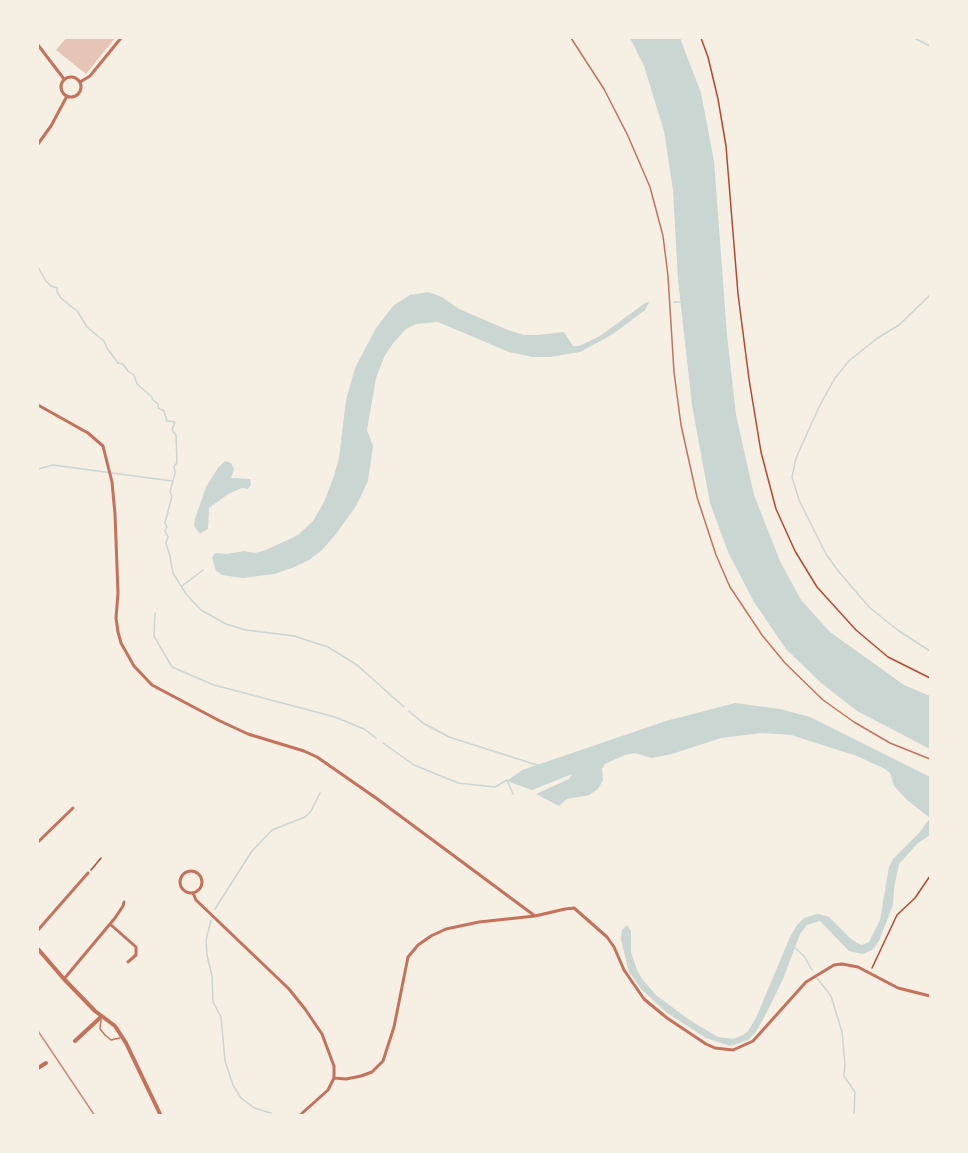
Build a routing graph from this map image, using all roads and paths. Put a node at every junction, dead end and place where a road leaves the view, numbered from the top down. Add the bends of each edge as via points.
1 (121, 38) edge
2 (571, 38) edge
3 (701, 38) edge
4 (38, 45) edge
5 (64, 79) junction
6 (80, 82) junction
7 (67, 96) junction
8 (38, 144) edge
9 (38, 405) edge
10 (930, 678) edge
11 (930, 759) edge
12 (73, 808) dead end
13 (38, 842) edge
14 (101, 858) dead end
15 (88, 873) joint
16 (930, 876) edge
17 (193, 893) junction
18 (124, 902) dead end
19 (535, 916) junction
20 (110, 924) junction
21 (38, 930) edge
22 (38, 949) edge
23 (128, 962) dead end
24 (870, 972) junction
25 (64, 979) junction
26 (930, 996) edge
27 (102, 1016) junction
28 (123, 1037) junction
29 (75, 1041) dead end
30 (46, 1063) dead end
31 (38, 1067) edge
32 (334, 1078) junction
33 (160, 1116) edge
34 (299, 1116) edge

1 - 6 street via 90,76
2 - 11 lane via 604,89 650,187 663,236 681,425 697,497 730,587 785,663 823,700 890,743
3 - 10 path via 722,122 749,379 761,452 776,509 817,587 888,657
4 - 5 street
5 - 6 street via 75,77
5 - 7 street via 61,90
6 - 7 street via 78,94
7 - 8 street
9 - 19 street via 88,433 103,447 117,530 116,618 121,644 152,685 248,734 317,758
12 - 13 street
14 - 15 path
15 - 21 street
16 - 24 path via 897,915
17 - 17 street via 180,882 182,875 189,872 196,872 202,880 201,887
17 - 32 street via 305,1009 327,1046
18 - 20 street
19 - 24 street via 574,908 607,937 644,999 715,1048 733,1050 753,1041 806,982 834,965
19 - 32 street via 446,930 418,945 408,957 383,1061 362,1076
20 - 23 street via 136,947 136,955
20 - 25 street
22 - 25 street
24 - 26 street via 898,988
25 - 27 street
27 - 28 street
27 - 28 lane via 100,1029 105,1035 115,1040
27 - 29 street
28 - 33 street
30 - 31 street
32 - 34 street via 328,1090

